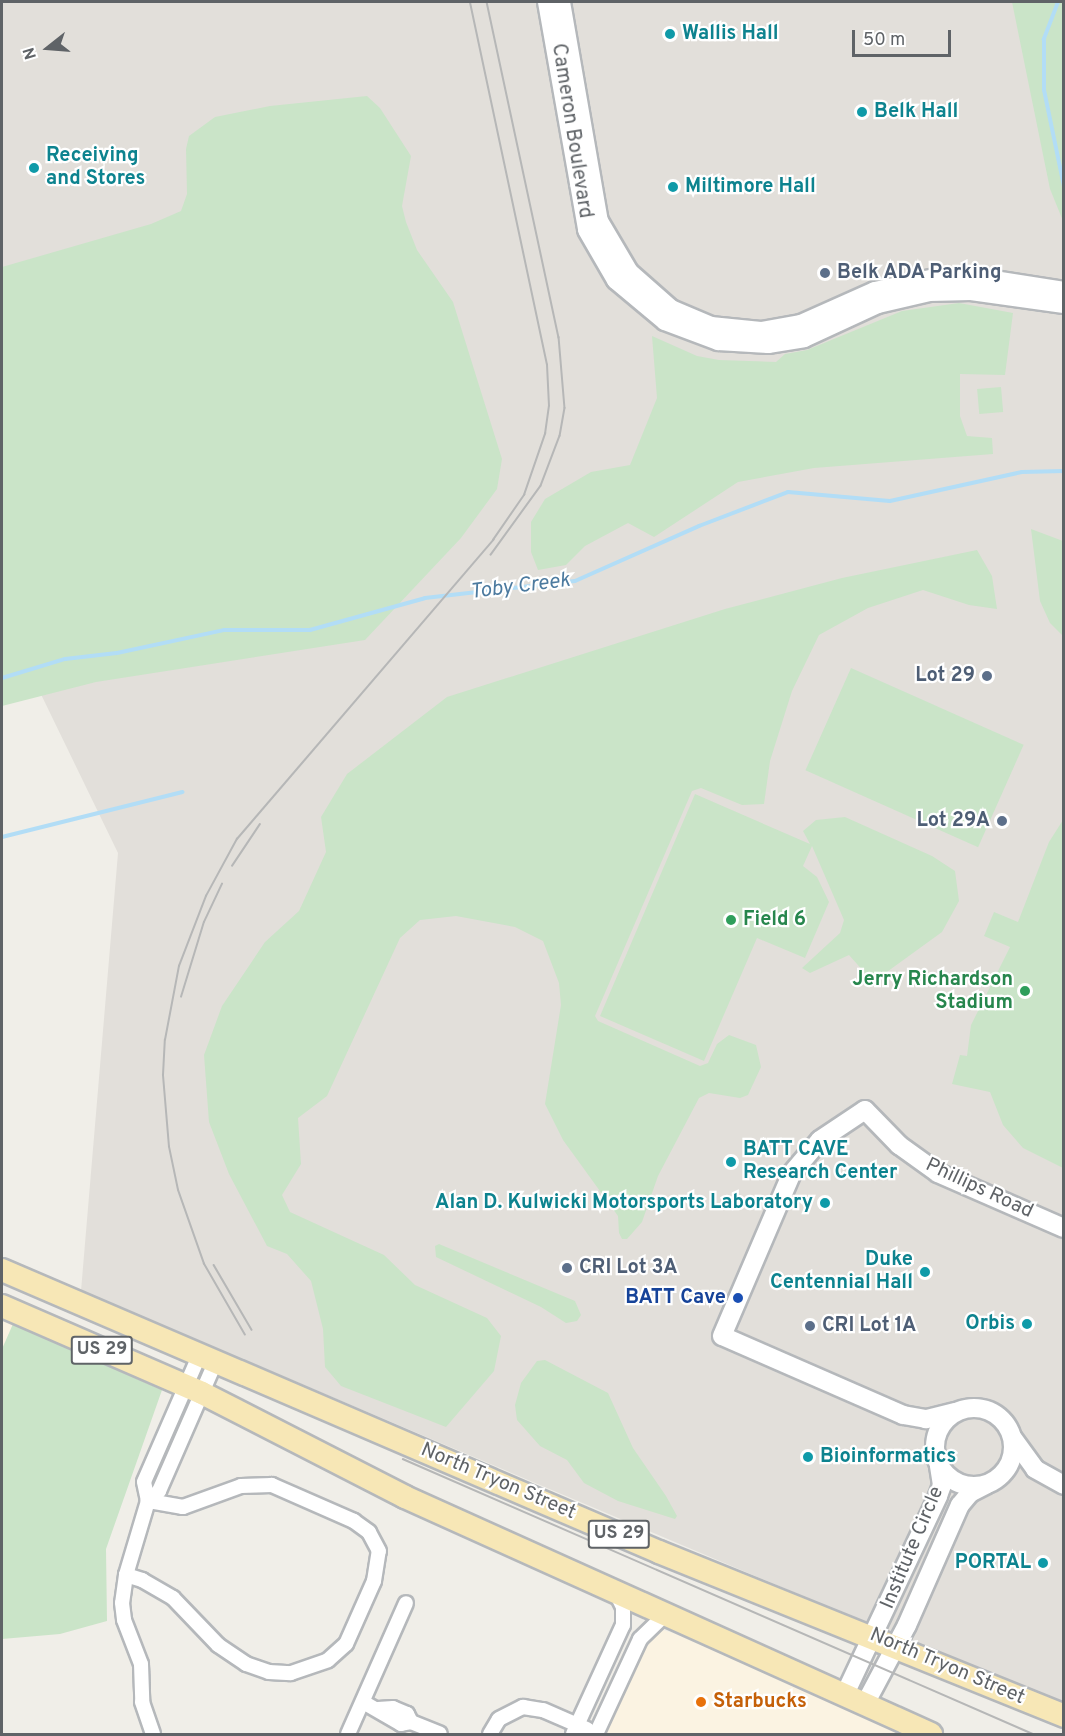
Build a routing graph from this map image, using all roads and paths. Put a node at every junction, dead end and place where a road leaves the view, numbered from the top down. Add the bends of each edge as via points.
1 (547, 2) edge
2 (561, 2) edge
3 (562, 34) junction
4 (1064, 291) edge
5 (1064, 304) edge
6 (1064, 1228) edge
7 (2, 1270) edge
8 (2, 1306) edge
9 (207, 1360) junction
10 (194, 1390) junction
11 (956, 1412) junction
12 (903, 1415) junction
13 (1011, 1436) junction
14 (938, 1462) junction
15 (1056, 1482) edge
16 (989, 1484) junction
17 (148, 1501) junction
18 (126, 1575) junction
19 (617, 1594) junction
20 (406, 1603) dead end
21 (664, 1616) junction
22 (885, 1642) junction
23 (855, 1699) junction
24 (363, 1702) junction
25 (1064, 1716) edge
26 (576, 1730) edge
27 (153, 1734) edge
28 (348, 1734) edge
29 (440, 1734) edge
30 (490, 1734) edge
31 (596, 1734) edge
32 (931, 1734) edge

1 - 3 street, Cameron Boulevard
2 - 3 street, Cameron Boulevard
3 - 4 street, Cameron Boulevard via 591,191 602,229 636,280 678,313 727,329 769,331 815,320 875,291 935,278 981,278
3 - 5 street, Cameron Boulevard via 578,194 587,230 616,280 665,321 718,341 768,344 804,338 878,304 929,292 971,291
6 - 12 street, Phillips Road via 938,1173 898,1146 865,1110 820,1140 797,1165 722,1336
7 - 9 main road, North Tryon Street / US 29
8 - 10 main road, US 29
9 - 10 street
9 - 22 main road, North Tryon Street / US 29 via 659,1552
10 - 17 street via 144,1482
10 - 19 main road, US 29 via 405,1497
11 - 12 street via 926,1419
11 - 13 street via 986,1410 1002,1420
11 - 14 street, Institute Circle via 939,1430 935,1441
12 - 14 street via 921,1431
13 - 15 street via 1025,1459
13 - 16 street, Institute Circle via 1010,1462
14 - 16 street, Institute Circle via 959,1484
14 - 22 street, Institute Circle via 942,1480 938,1496
15 - 16 street via 1018,1476
16 - 22 street, Institute Circle via 970,1493 960,1505
17 - 18 street
17 - 18 street via 183,1507 241,1486 272,1485 364,1527 377,1545 377,1574 350,1638 339,1652 313,1667 279,1674 258,1669 231,1654 173,1598
18 - 27 street via 123,1613 141,1664 142,1702
19 - 21 main road, US 29
19 - 26 street via 623,1607 623,1625
20 - 24 street
21 - 23 main road, US 29
21 - 31 street via 640,1639
22 - 23 street, Institute Circle
22 - 25 main road, North Tryon Street / US 29
23 - 32 main road, US 29
24 - 28 street
24 - 29 street via 401,1724 411,1722
26 - 30 street via 543,1710 523,1707 505,1715
26 - 31 street

